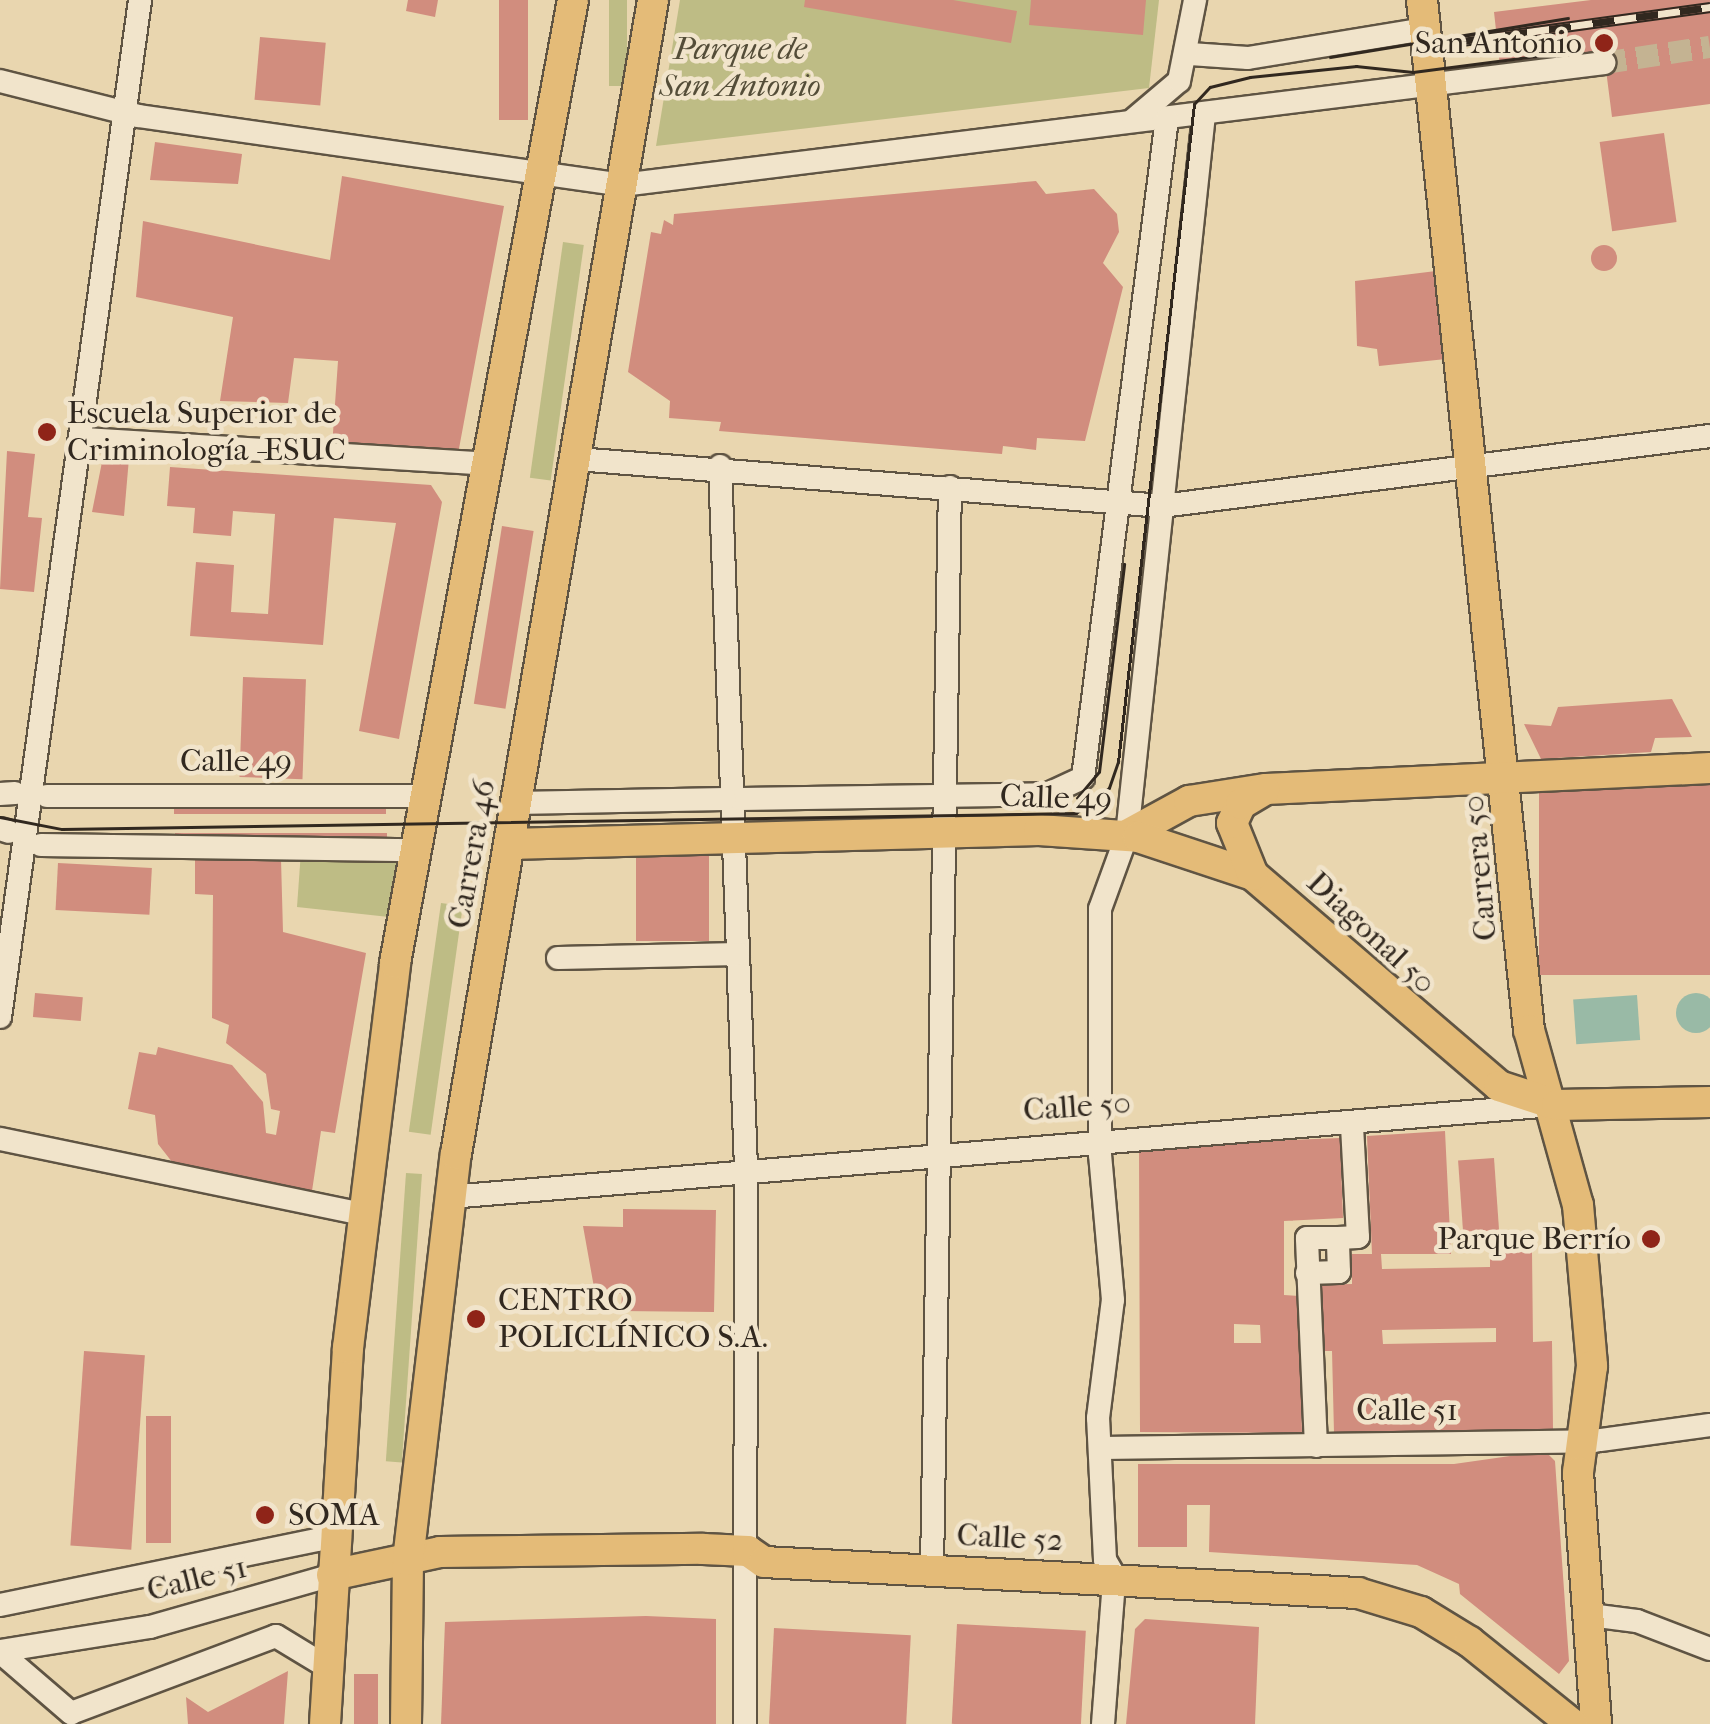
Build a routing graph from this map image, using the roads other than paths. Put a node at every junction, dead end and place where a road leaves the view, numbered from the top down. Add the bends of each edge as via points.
1 (140, 0) edge
2 (573, 0) edge
3 (652, 0) edge
4 (1195, 0) edge
5 (1424, 15) edge
6 (1190, 54) junction
7 (1604, 63) tunnel mouth
8 (0, 81) edge
9 (1433, 88) junction
10 (126, 112) junction
11 (1204, 115) junction
12 (1167, 118) junction
13 (1130, 122) junction
14 (542, 174) junction
15 (622, 185) junction
16 (1710, 436) edge
17 (83, 439) junction
18 (577, 459) junction
19 (476, 463) dead end
20 (720, 466) junction
21 (1475, 471) junction
22 (950, 486) junction
23 (1121, 501) junction
24 (1162, 506) junction
25 (1710, 768) edge
26 (1508, 780) junction
27 (1266, 789) junction
28 (47, 796) dead end
29 (424, 796) junction
30 (944, 796) junction
31 (516, 803) junction
32 (944, 832) junction
33 (1126, 835) junction
34 (734, 836) junction
35 (509, 844) junction
36 (40, 846) dead end
37 (414, 850) junction
38 (1253, 875) junction
39 (738, 954) junction
40 (558, 958) dead end
41 (0, 1017) edge
42 (1710, 1102) edge
43 (1557, 1104) junction
44 (1352, 1125) junction
45 (0, 1139) edge
46 (1103, 1140) junction
47 (938, 1154) junction
48 (746, 1169) junction
49 (450, 1197) junction
50 (361, 1214) junction
51 (1710, 1425) edge
52 (1580, 1440) junction
53 (1316, 1446) junction
54 (1102, 1448) junction
55 (336, 1527) junction
56 (748, 1551) junction
57 (408, 1560) junction
58 (932, 1569) junction
59 (332, 1575) junction
60 (1114, 1586) junction
61 (0, 1605) edge
62 (1590, 1615) junction
63 (1710, 1649) edge
64 (0, 1652) edge
65 (326, 1667) junction
66 (325, 1724) edge
67 (406, 1724) edge
68 (745, 1724) edge
69 (1103, 1724) edge
70 (1572, 1724) edge
71 (1596, 1724) edge

1 - 10 street
2 - 14 main road, Carrera 46
3 - 15 main road, Carrera 46
4 - 6 street
5 - 6 street via 1248,58
5 - 9 main road, Carrera 50
6 - 13 street via 1172,90
7 - 9 street
8 - 10 street
9 - 11 street
9 - 21 main road, Carrera 50
10 - 14 street
10 - 17 street
11 - 12 street
11 - 24 street
12 - 13 street
12 - 23 street
13 - 15 street
14 - 15 street
14 - 29 main road, Carrera 46
15 - 18 main road, Carrera 46
16 - 21 street
17 - 19 street
17 - 41 street
18 - 20 street
18 - 31 main road, Carrera 46
20 - 22 street
20 - 34 street
21 - 24 street
21 - 26 main road, Carrera 50
22 - 23 street
22 - 30 street
23 - 24 street
23 - 30 street, Calle 49 via 1089,767 1074,787
24 - 33 street
25 - 26 main road, Calle 49
26 - 27 main road, Calle 49
26 - 43 main road, Carrera 50 via 1529,1030
27 - 33 main road, Calle 49 via 1189,801
27 - 38 main road via 1241,804 1232,823
28 - 29 street, Calle 49
29 - 37 main road, Carrera 46
30 - 31 street, Calle 49
30 - 32 street
31 - 35 main road, Carrera 46
32 - 33 main road, Calle 49
32 - 34 main road, Calle 49
32 - 47 street
33 - 38 main road, Diagonal 50
33 - 46 street via 1100,909
34 - 35 main road, Calle 49
34 - 39 street
35 - 49 main road, Carrera 46
36 - 37 street
37 - 50 main road, Carrera 46
38 - 43 main road, Diagonal 50 via 1438,1041 1499,1086
39 - 40 street
39 - 48 street
42 - 43 main road, Calle 50
43 - 44 street, Calle 50
43 - 52 main road, Carrera 50 via 1578,1205 1592,1366
44 - 46 street, Calle 50
44 - 53 street via 1358,1237 1307,1238
45 - 50 street
46 - 47 street, Calle 50
46 - 54 street via 1113,1300 1098,1396
47 - 48 street, Calle 50
47 - 58 street
48 - 49 street, Calle 50
48 - 56 street
49 - 57 main road, Carrera 46
50 - 55 main road, Carrera 46
51 - 52 street, Calle 51
52 - 53 street, Calle 51
52 - 62 main road, Carrera 50
53 - 54 street, Calle 51
54 - 60 street via 1104,1560
55 - 59 main road, Carrera 46
55 - 61 street, Calle 51 via 317,1540
56 - 57 main road, Calle 52 via 484,1550
56 - 58 main road, Calle 52 via 764,1562
56 - 68 street
57 - 59 main road, Calle 51
57 - 67 main road, Carrera 46
58 - 60 main road, Calle 52
59 - 64 street, Calle 51 via 150,1628
59 - 65 main road, Carrera 46
60 - 69 street
60 - 70 main road, Calle 52 via 1390,1600 1470,1642
62 - 63 street
62 - 71 main road, Carrera 50
64 - 65 street, Calle 51 via 71,1713 276,1636
65 - 66 main road, Carrera 46

